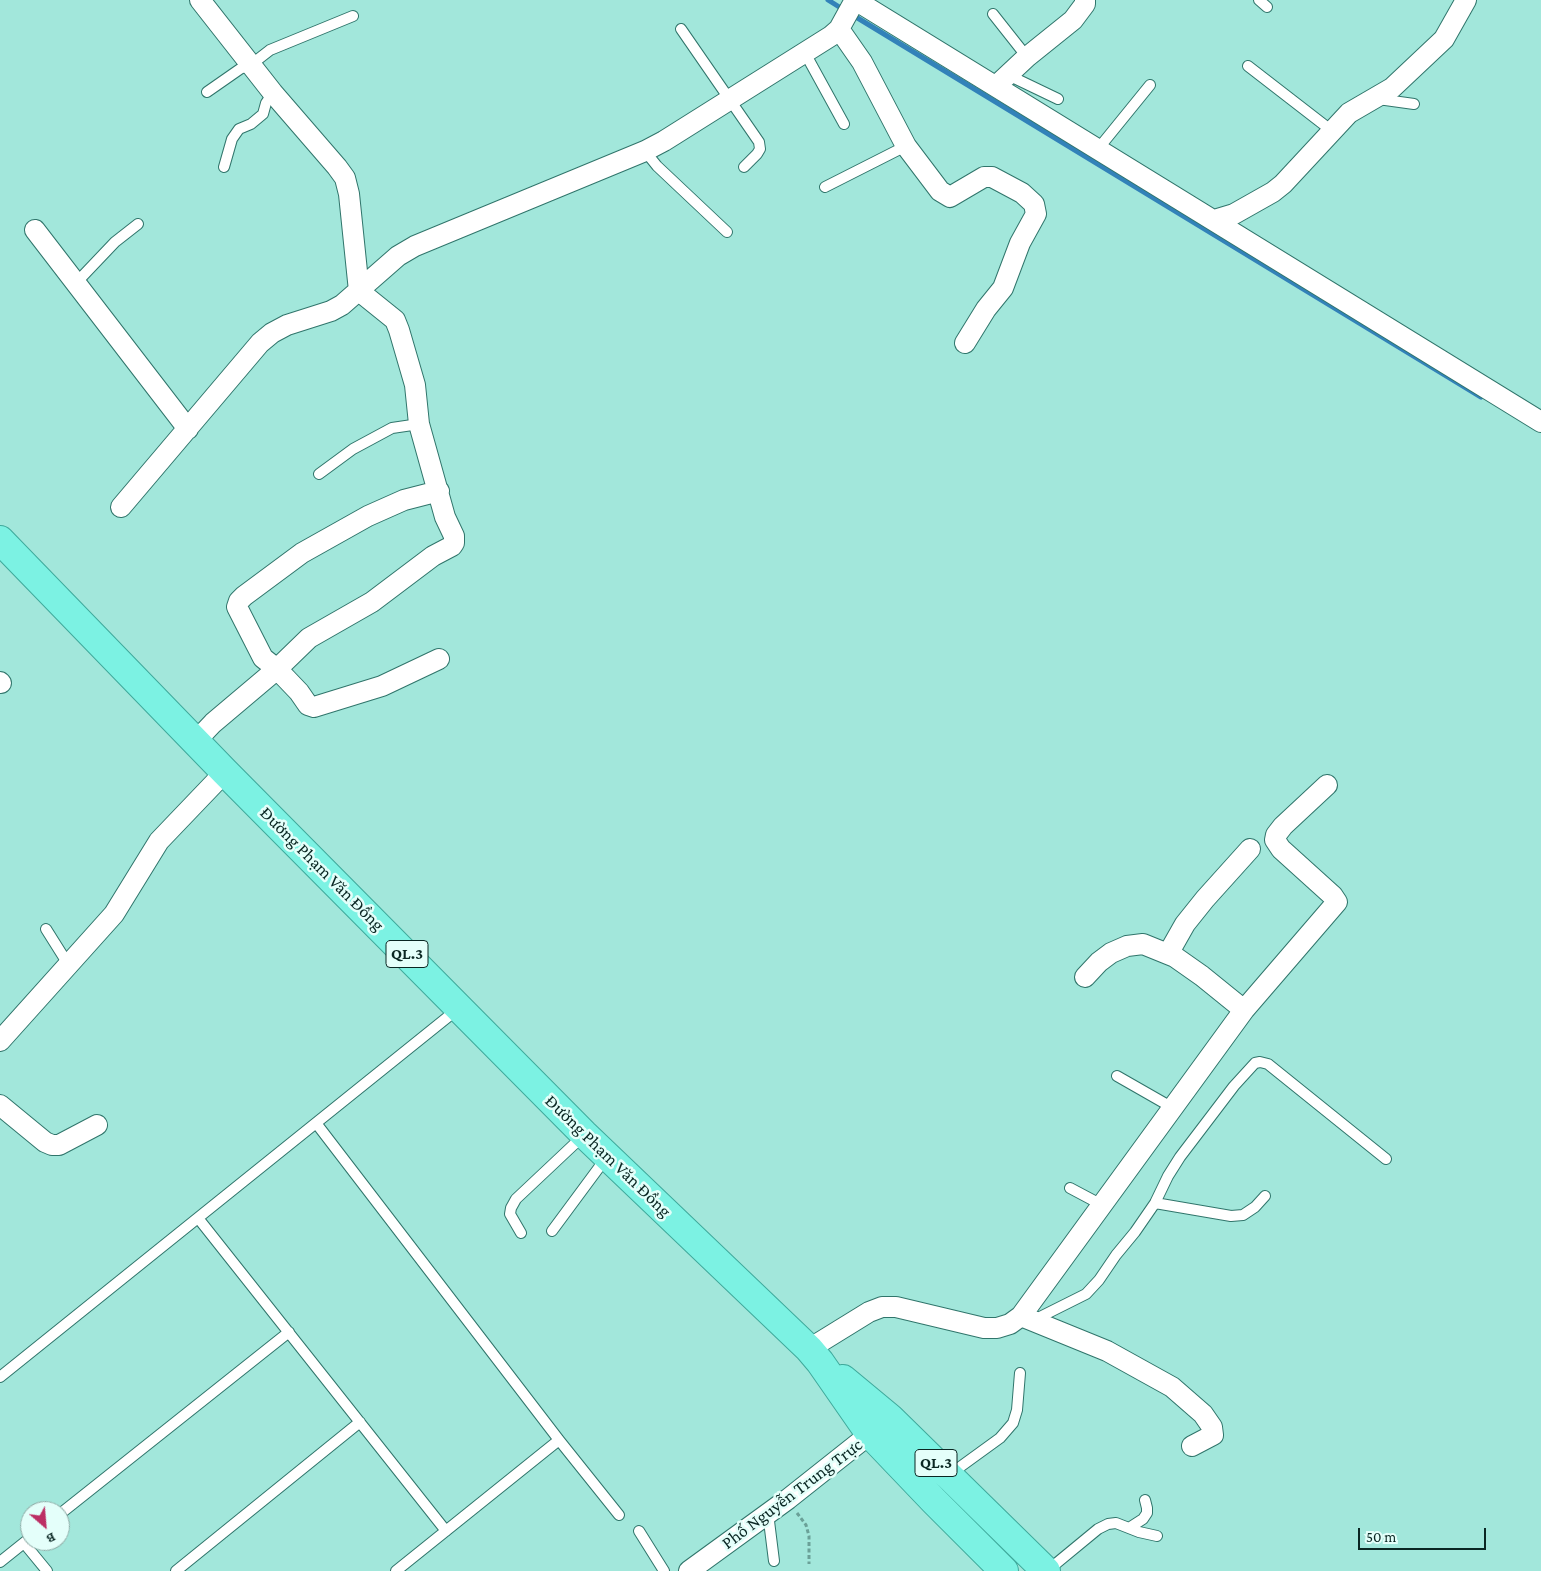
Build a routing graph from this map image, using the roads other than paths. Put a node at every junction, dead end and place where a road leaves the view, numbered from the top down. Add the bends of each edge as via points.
1 (200, 0) edge
2 (1085, 0) edge
3 (1466, 0) edge
4 (849, 11) edge
5 (993, 14) dead end
6 (353, 16) dead end
7 (681, 29) dead end
8 (805, 53) junction
9 (1026, 57) junction
10 (252, 64) junction
11 (1248, 66) dead end
12 (1002, 81) junction
13 (1150, 85) dead end
14 (207, 92) dead end
15 (273, 93) junction
16 (730, 99) junction
17 (1058, 99) dead end
18 (1375, 99) junction
19 (1414, 104) dead end
20 (844, 124) dead end
21 (1332, 130) junction
22 (906, 146) junction
23 (1098, 149) junction
24 (645, 151) junction
25 (224, 167) dead end
26 (744, 167) dead end
27 (825, 187) dead end
28 (1214, 220) junction
29 (138, 224) dead end
30 (34, 230) dead end
31 (726, 232) dead end
32 (76, 283) junction
33 (359, 291) junction
34 (965, 343) dead end
35 (1541, 422) edge
36 (419, 424) junction
37 (188, 429) junction
38 (319, 474) dead end
39 (439, 490) junction
40 (121, 507) dead end
41 (0, 540) edge
42 (439, 659) dead end
43 (277, 669) junction
44 (196, 741) junction
45 (225, 772) junction
46 (1327, 785) dead end
47 (1250, 849) dead end
48 (46, 929) dead end
49 (1168, 954) junction
50 (68, 964) junction
51 (1084, 977) dead end
52 (460, 1008) junction
53 (1244, 1010) junction
54 (0, 1041) edge
55 (1117, 1076) dead end
56 (0, 1105) edge
57 (1173, 1108) junction
58 (316, 1123) junction
59 (97, 1125) dead end
60 (584, 1134) junction
61 (607, 1157) junction
62 (1386, 1159) dead end
63 (1070, 1188) dead end
64 (1265, 1196) dead end
65 (1155, 1203) junction
66 (1102, 1205) junction
67 (198, 1218) junction
68 (552, 1231) dead end
69 (521, 1233) dead end
70 (1027, 1318) junction
71 (289, 1332) junction
72 (814, 1355) junction
73 (1020, 1373) dead end
74 (0, 1377) edge
75 (360, 1422) junction
76 (870, 1434) junction
77 (559, 1440) junction
78 (1192, 1446) dead end
79 (949, 1475) junction
80 (1145, 1500) dead end
81 (70, 1506) edge
82 (768, 1513) junction
83 (619, 1515) dead end
84 (1129, 1528) junction
85 (446, 1531) junction
86 (639, 1531) dead end
87 (1157, 1536) dead end
88 (20, 1546) edge
89 (34, 1551) edge
90 (774, 1561) dead end
91 (0, 1562) edge
92 (47, 1571) edge
93 (176, 1571) edge
94 (396, 1571) edge
95 (664, 1571) edge
96 (689, 1571) edge
97 (1004, 1571) edge
98 (1047, 1571) edge

1 - 10 street
2 - 9 street via 1073,20
3 - 18 street via 1444,39 1392,88
4 - 8 street via 831,36
4 - 12 street
4 - 22 street via 862,62
5 - 9 lane
6 - 10 lane via 270,50
7 - 16 lane
8 - 16 street
8 - 20 lane
9 - 12 street
10 - 14 lane
10 - 15 street
11 - 21 lane
12 - 17 lane
12 - 23 street
13 - 23 lane
15 - 25 lane via 263,114 240,129 232,139
15 - 33 street via 345,178
16 - 24 street
16 - 26 lane via 759,142 757,154
18 - 19 lane
18 - 21 street via 1349,113
21 - 28 street via 1273,192 1234,214
22 - 27 lane
22 - 34 street via 940,190 950,197 984,177 992,177 1022,193 1034,204 1036,214 1002,288
23 - 28 street
24 - 31 lane
24 - 33 street via 415,246 398,256
28 - 35 street
29 - 32 lane via 115,242
30 - 32 street
32 - 37 street
33 - 36 street via 395,320 415,385
33 - 37 street via 331,311 272,333
36 - 38 lane via 392,428 353,449
36 - 39 street
37 - 40 street
39 - 43 street via 445,517 454,536 452,546 433,556 372,602 309,638
39 - 43 street via 404,500 368,516 302,553 238,601 237,607 263,658
41 - 44 highway, Đường Phạm Văn Đồng / QL.3
42 - 43 street via 382,686 314,706 308,705
43 - 44 street
44 - 45 highway, Đường Phạm Văn Đồng / QL.3
45 - 50 street via 159,841 124,901
45 - 52 highway, Đường Phạm Văn Đồng / QL.3
46 - 53 street via 1283,826 1275,840 1336,902
47 - 49 street via 1204,899
48 - 50 lane
49 - 51 street via 1143,944 1127,946 1099,962
49 - 53 street
50 - 54 street
52 - 58 lane
52 - 60 highway, Đường Phạm Văn Đồng / QL.3
53 - 57 street
55 - 57 lane
56 - 59 street via 52,1145
57 - 66 street
58 - 67 lane
58 - 77 lane
60 - 61 highway, Đường Phạm Văn Đồng / QL.3
60 - 69 lane via 516,1199 510,1214
61 - 68 lane
61 - 72 highway, Đường Phạm Văn Đồng / QL.3
62 - 65 lane via 1268,1064 1260,1062 1243,1075 1180,1157
63 - 66 lane
64 - 65 lane via 1243,1215 1232,1216
65 - 70 lane via 1086,1294
66 - 70 street
67 - 71 lane
67 - 74 lane
70 - 72 street via 997,1328 984,1328 896,1307 882,1307 869,1312
70 - 78 street via 1107,1351 1172,1387 1203,1414 1212,1427 1213,1435
71 - 75 lane
71 - 81 lane
72 - 76 highway, Đường Phạm Văn Đồng / QL.3
72 - 79 highway, Đường Phạm Văn Đồng / QL.3 via 876,1406
73 - 79 lane via 1013,1424 1000,1438
75 - 85 lane
75 - 93 lane
76 - 82 street, Phố Nguyễn Trung Trực
76 - 97 highway, Đường Phạm Văn Đồng / QL.3
77 - 83 lane
77 - 85 lane
79 - 98 highway, Đường Phạm Văn Đồng / QL.3
80 - 84 lane via 1147,1514
82 - 90 lane
82 - 96 street, Phố Nguyễn Trung Trực
84 - 87 lane
84 - 98 lane via 1116,1523 1098,1529
85 - 94 lane
86 - 95 lane
88 - 91 lane
89 - 92 lane

